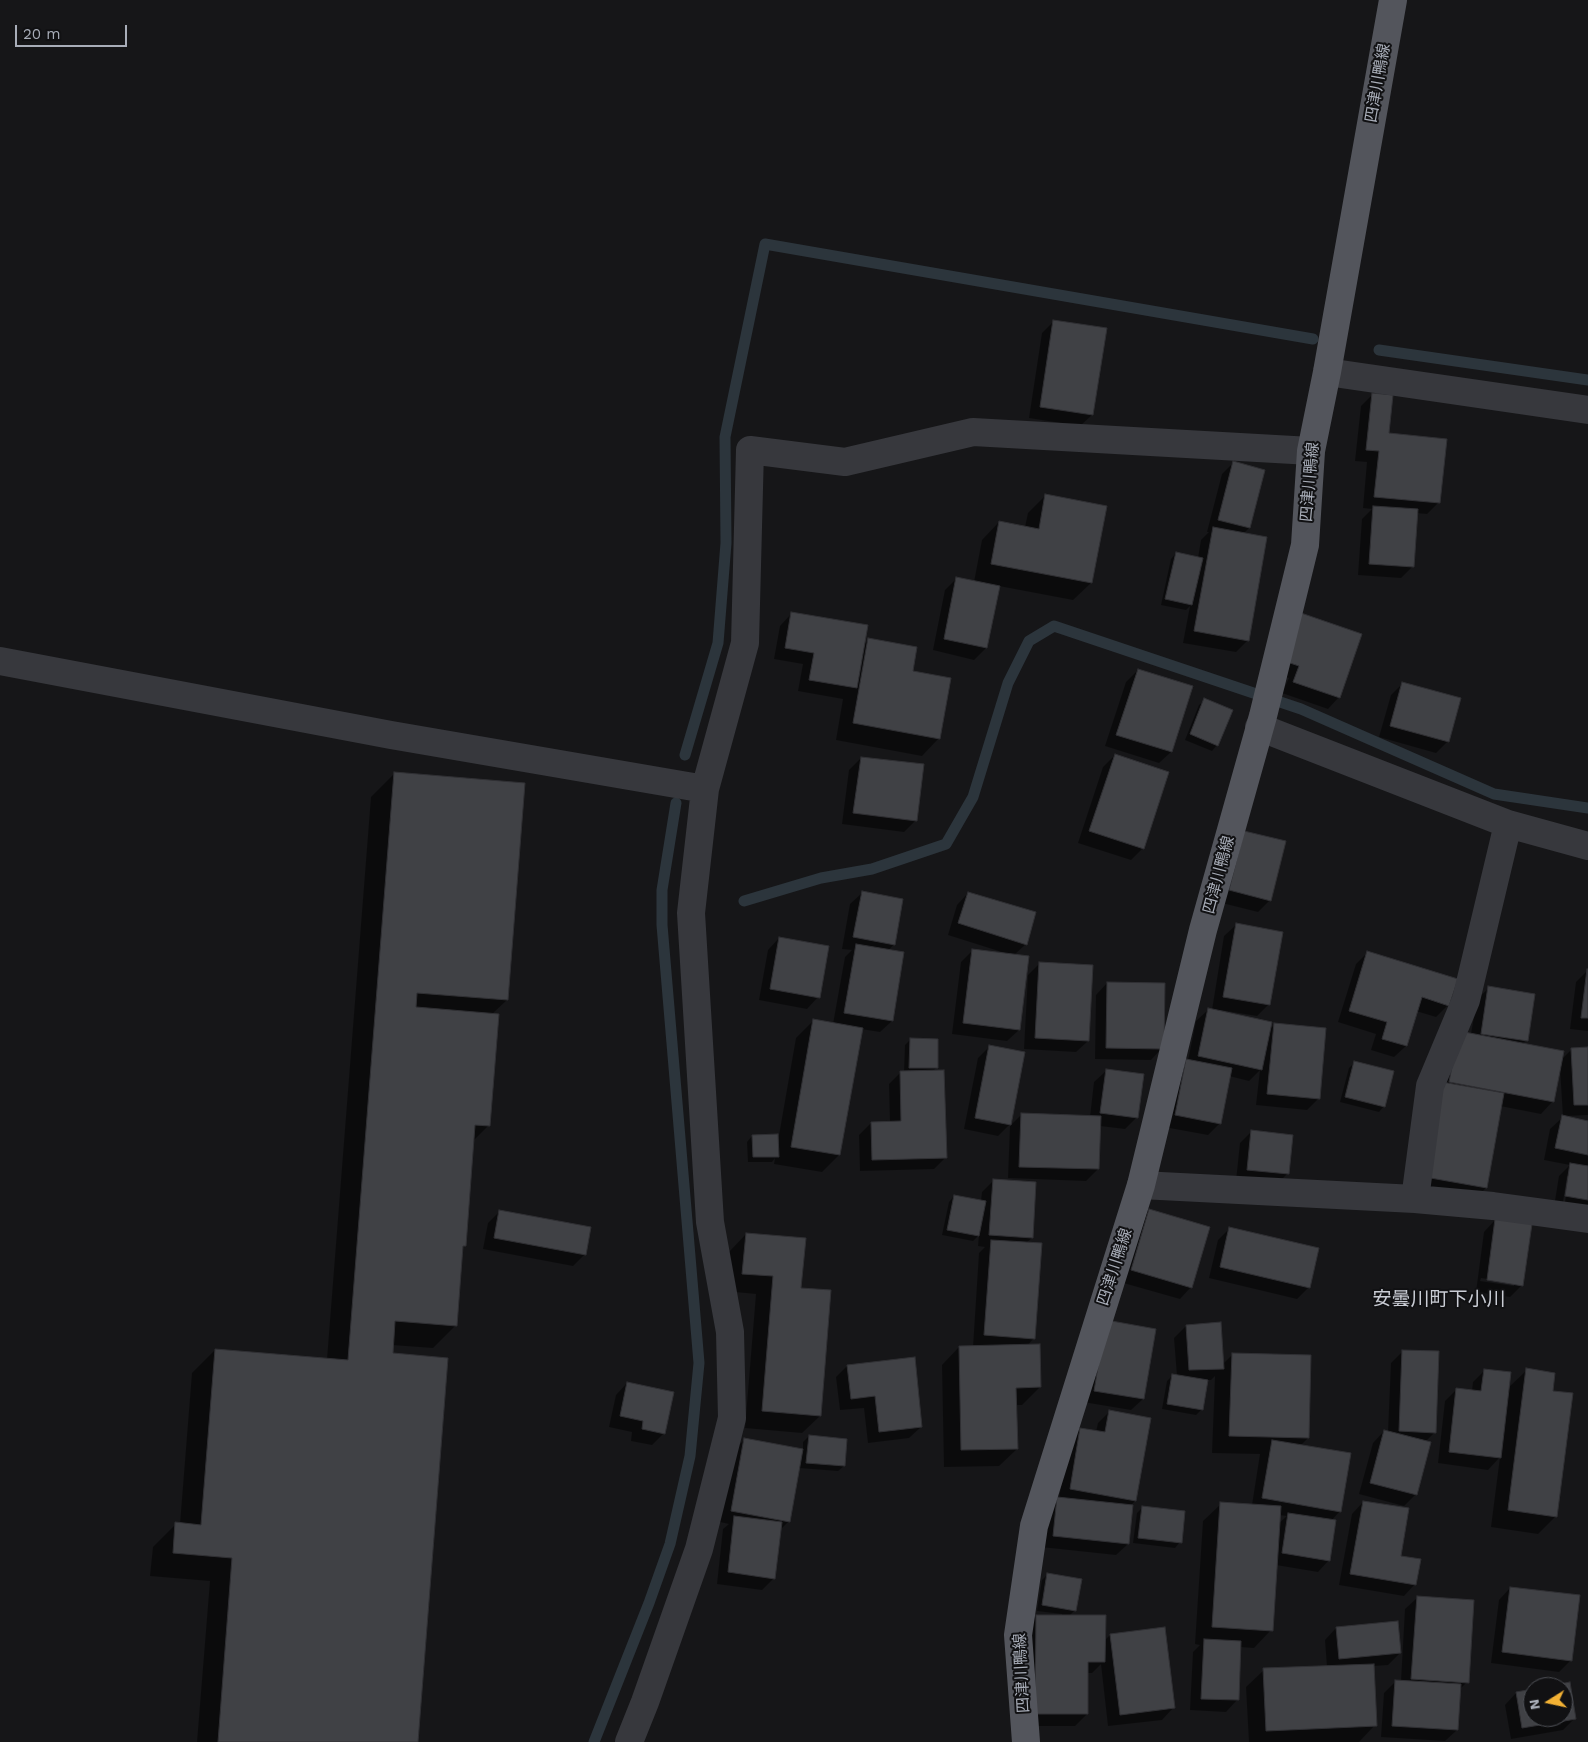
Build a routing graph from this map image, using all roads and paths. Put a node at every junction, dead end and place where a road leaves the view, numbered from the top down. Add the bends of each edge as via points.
1 (1393, 0) edge
2 (1327, 372) junction
3 (1588, 410) edge
4 (1311, 451) junction
5 (0, 661) edge
6 (1261, 722) junction
7 (706, 789) junction
8 (1508, 824) junction
9 (1588, 846) edge
10 (1141, 1185) junction
11 (1415, 1199) junction
12 (1588, 1219) edge
13 (629, 1742) edge
14 (1026, 1742) edge

1 - 2 main road, 四津川鴨線
2 - 3 street
2 - 4 main road, 四津川鴨線
4 - 6 main road, 四津川鴨線 via 1305,545
4 - 7 street via 973,432 845,462 750,450 745,643
5 - 7 street via 382,733
6 - 8 street
6 - 10 main road, 四津川鴨線 via 1203,930
7 - 13 street via 691,913 710,1222 730,1332 732,1418 699,1549
8 - 9 street
8 - 11 street via 1466,1000 1430,1086
10 - 11 street
10 - 14 main road, 四津川鴨線 via 1034,1526 1018,1635
11 - 12 street

